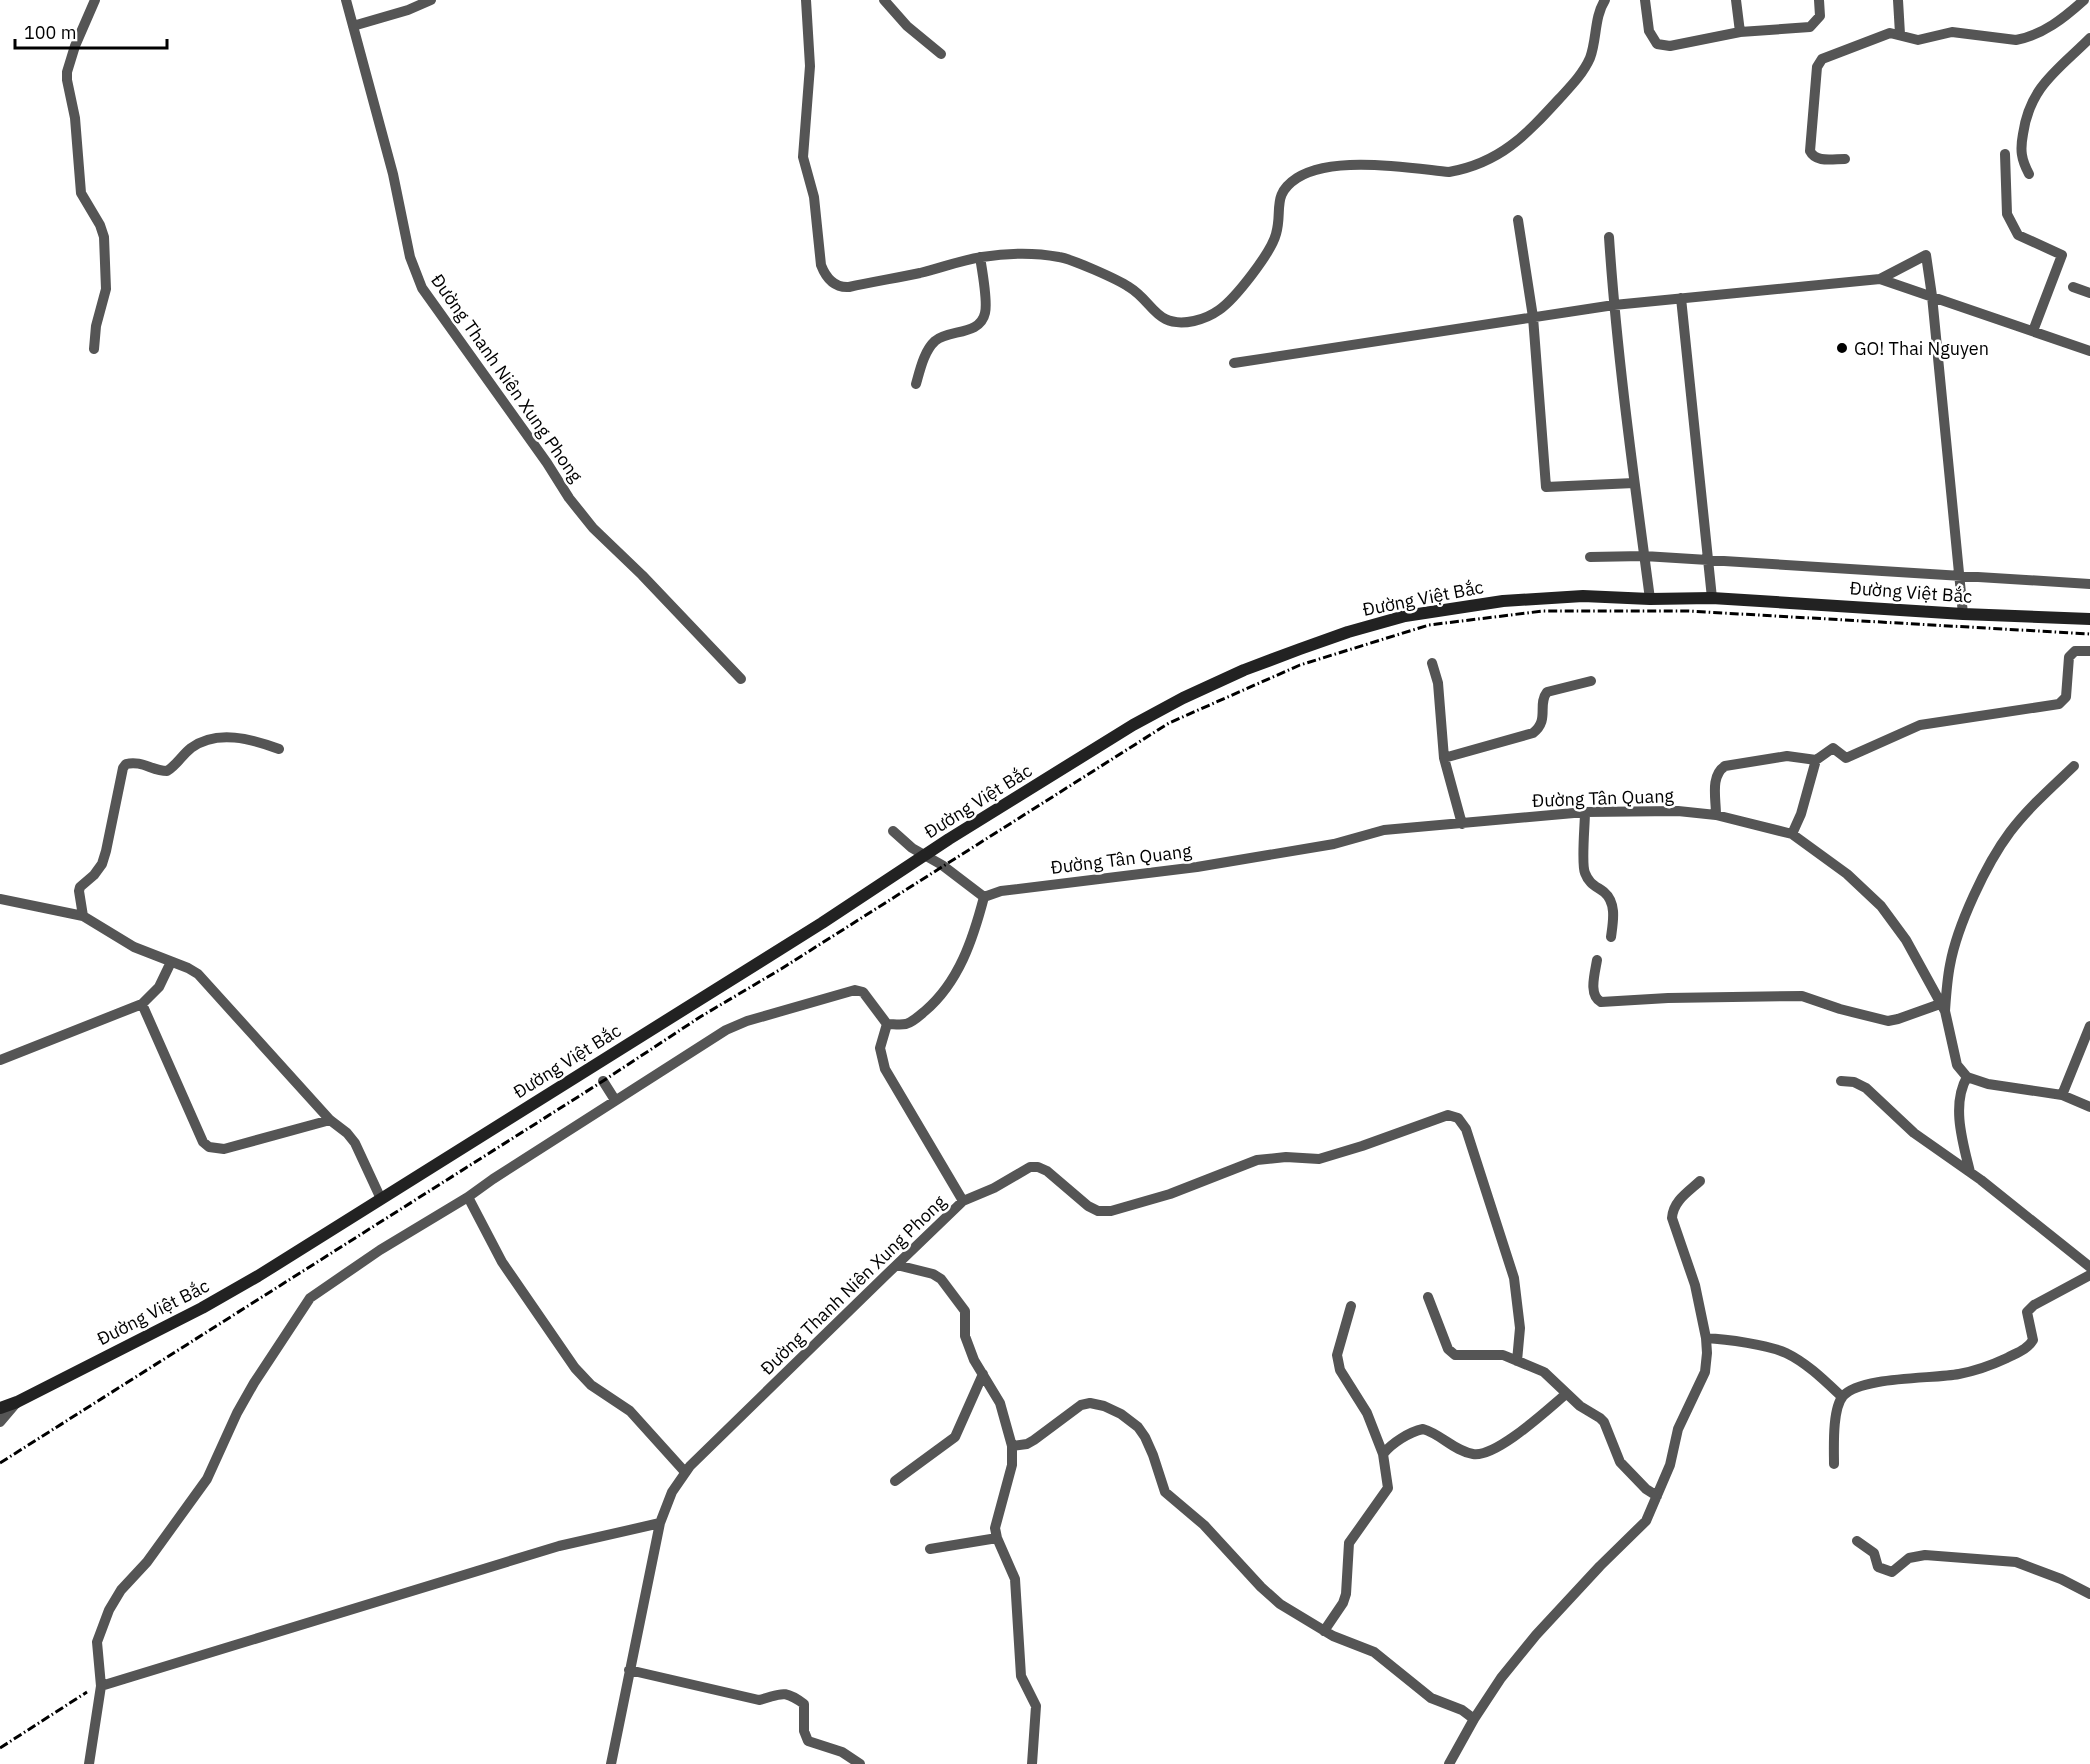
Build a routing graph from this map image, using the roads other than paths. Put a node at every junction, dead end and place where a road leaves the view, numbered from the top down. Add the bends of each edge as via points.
1 (95, 0) edge
2 (346, 0) edge
3 (431, 0) edge
4 (806, 0) edge
5 (884, 0) edge
6 (1605, 0) edge
7 (1645, 0) edge
8 (1736, 0) edge
9 (1819, 0) edge
10 (1898, 0) edge
11 (2084, 0) edge
12 (354, 26) junction
13 (1740, 32) junction
14 (1900, 34) junction
15 (2090, 38) edge
16 (940, 54) dead end
17 (2005, 154) dead end
18 (1845, 159) dead end
19 (2029, 174) dead end
20 (1518, 220) dead end
21 (1609, 237) dead end
22 (980, 257) junction
23 (1880, 279) junction
24 (2073, 288) dead end
25 (2090, 293) edge
26 (1932, 296) junction
27 (1681, 298) junction
28 (1614, 304) junction
29 (1533, 317) junction
30 (2032, 331) junction
31 (94, 349) dead end
32 (2090, 351) edge
33 (1234, 363) dead end
34 (916, 384) dead end
35 (1634, 483) junction
36 (1644, 556) junction
37 (1590, 557) dead end
38 (1709, 561) junction
39 (1959, 576) junction
40 (2090, 584) edge
41 (1712, 598) junction
42 (1650, 599) junction
43 (1963, 614) junction
44 (2090, 619) edge
45 (2090, 651) edge
46 (1432, 663) dead end
47 (741, 679) dead end
48 (1591, 681) dead end
49 (279, 749) dead end
50 (1444, 758) junction
51 (1816, 760) junction
52 (2074, 766) dead end
53 (1585, 812) junction
54 (1716, 815) junction
55 (1462, 824) junction
56 (893, 831) dead end
57 (1792, 834) junction
58 (925, 855) junction
59 (984, 897) junction
60 (0, 899) edge
61 (82, 916) junction
62 (1611, 937) dead end
63 (1597, 960) dead end
64 (171, 962) junction
65 (142, 1004) junction
66 (1942, 1008) junction
67 (887, 1024) junction
68 (2090, 1026) edge
69 (0, 1060) edge
70 (1967, 1077) junction
71 (603, 1081) dead end
72 (1841, 1081) dead end
73 (2062, 1095) junction
74 (615, 1100) junction
75 (2090, 1107) edge
76 (330, 1120) junction
77 (1970, 1172) junction
78 (1700, 1181) dead end
79 (468, 1197) junction
80 (381, 1199) junction
81 (963, 1201) junction
82 (897, 1265) junction
83 (2090, 1267) edge
84 (2090, 1275) edge
85 (1428, 1297) dead end
86 (1351, 1306) dead end
87 (1706, 1338) junction
88 (1517, 1361) junction
89 (983, 1374) junction
90 (1566, 1394) junction
91 (1842, 1397) junction
92 (17, 1402) junction
93 (0, 1408) edge
94 (0, 1422) edge
95 (1012, 1446) junction
96 (1383, 1454) junction
97 (1834, 1464) dead end
98 (685, 1472) junction
99 (895, 1481) dead end
100 (1657, 1496) junction
101 (660, 1523) junction
102 (997, 1538) junction
103 (1857, 1541) dead end
104 (930, 1549) dead end
105 (2090, 1594) edge
106 (1324, 1630) junction
107 (629, 1670) junction
108 (102, 1686) junction
109 (1474, 1719) junction
110 (89, 1764) edge
111 (611, 1764) edge
112 (860, 1764) edge
113 (1032, 1764) edge
114 (1449, 1764) edge

1 - 31 street via 67,72 81,193 104,237 106,289
2 - 12 street, Đường Thanh Niên Xung Phong
3 - 12 street
4 - 22 street via 810,66 803,157 814,197 824,274 838,286 849,287
5 - 16 street
6 - 22 street via 1590,58 1576,80 1525,136 1482,163 1460,170 1358,164 1318,170 1296,179 1279,199 1275,237 1258,266 1222,308 1210,316 1188,322 1172,321 1152,310 1130,287 1065,258 1028,253
7 - 13 street via 1649,31 1657,44 1670,46
8 - 13 street
9 - 13 street via 1820,16 1810,27
10 - 14 street
11 - 14 street via 2039,33 2016,40 1952,32 1918,40
12 - 47 street, Đường Thanh Niên Xung Phong via 393,174 410,257 422,288 593,528
14 - 18 street via 1884,34 1819,62 1810,151 1817,159
15 - 19 street via 2041,87 2030,104 2020,155
17 - 30 street via 2007,214 2018,235 2062,255
20 - 29 street
21 - 28 street
22 - 34 street via 986,309 983,318 974,327 935,341
23 - 26 street
23 - 26 street via 1926,255
23 - 27 street
24 - 25 street
26 - 30 street
26 - 39 street
27 - 28 street
27 - 38 street
28 - 29 street
28 - 35 street
29 - 33 street
29 - 35 street via 1546,487
30 - 32 street
35 - 36 street
36 - 37 street
36 - 38 street
36 - 42 street
38 - 39 street
38 - 41 street
39 - 40 street
39 - 43 street
41 - 42 main road, Đường Việt Bắc
41 - 43 main road, Đường Việt Bắc
42 - 58 main road, Đường Việt Bắc via 1541,598 1405,616 1348,632 1183,698
43 - 44 main road, Đường Việt Bắc
45 - 51 street via 2075,651 2069,657 2066,697 2059,704 1920,725 1846,758 1833,748
46 - 50 street via 1438,683
48 - 50 street via 1547,692 1542,721 1533,733
49 - 61 street via 224,737 192,747 166,771 140,763 126,764 102,864 79,891
50 - 55 street
51 - 54 street via 1787,756 1725,766 1715,779
51 - 57 street
52 - 66 street via 2010,831 1988,867 1960,930
53 - 54 street, Đường Tân Quang
53 - 55 street, Đường Tân Quang
53 - 62 street via 1584,872 1592,885 1612,902
54 - 57 street, Đường Tân Quang
55 - 59 street, Đường Tân Quang via 1384,830 1343,842 1197,867 1001,891
56 - 58 street
57 - 66 street, Đường Tân Quang via 1847,874 1881,906 1905,940
58 - 59 street
58 - 80 main road, Đường Việt Bắc
59 - 67 street via 976,929 955,977 940,998 907,1024
60 - 61 street
61 - 64 street via 134,947
63 - 66 street via 1593,993 1601,1002 1802,996 1888,1021
64 - 65 street via 159,987
64 - 76 street via 198,974
65 - 69 street
65 - 76 street via 203,1142 209,1147 224,1149
66 - 70 street, Đường Tân Quang via 1958,1065
67 - 74 street via 862,992 855,990 726,1030
67 - 81 street, Đường Thanh Niên Xung Phong via 880,1048 885,1069
68 - 73 street
70 - 73 street
70 - 77 street via 1959,1098
71 - 74 street
72 - 77 street via 1866,1088 1914,1133
73 - 75 street
74 - 79 street
76 - 80 street via 353,1139
77 - 83 street
78 - 87 street via 1677,1203 1672,1218 1695,1285
79 - 98 street via 502,1262 575,1368 591,1385 630,1411
79 - 108 street via 310,1298 254,1383 207,1479 109,1610 97,1642
80 - 92 main road, Đường Việt Bắc via 202,1308
81 - 82 street, Đường Thanh Niên Xung Phong
81 - 88 street via 1030,1167 1038,1167 1088,1206 1111,1211 1170,1194 1257,1160 1319,1159 1448,1115 1458,1118 1466,1129 1514,1278 1520,1328
82 - 89 street via 941,1279 965,1311 965,1336
82 - 98 street, Đường Thanh Niên Xung Phong
84 - 91 street via 2027,1312 2033,1340 2019,1352 1959,1374 1886,1380
85 - 88 street via 1448,1349 1455,1355 1497,1354
86 - 96 street via 1337,1355 1340,1370 1367,1413
87 - 91 street via 1785,1352
87 - 100 street via 1704,1372 1678,1429 1672,1459
88 - 90 street via 1544,1372
89 - 95 street via 1000,1403
89 - 99 street via 955,1437
90 - 96 street via 1523,1431 1483,1454 1458,1448 1423,1429
90 - 100 street via 1604,1422 1620,1462
91 - 97 street via 1834,1437
92 - 93 main road, Đường Việt Bắc
92 - 94 street
95 - 102 street via 1012,1465 996,1518
95 - 106 street via 1034,1440 1081,1405 1104,1406 1121,1414 1145,1437 1170,1498 1204,1525 1280,1604
96 - 106 street via 1389,1488 1349,1543 1346,1594
98 - 101 street, Đường Thanh Niên Xung Phong
100 - 109 street via 1646,1521 1536,1635
101 - 107 street, Đường Thanh Niên Xung Phong
101 - 108 street via 559,1546
102 - 104 street
102 - 113 street via 1015,1579 1021,1676 1036,1706
103 - 105 street via 1874,1553 1878,1567 1886,1571 1892,1572 1909,1558 1925,1555 2016,1562
106 - 109 street via 1374,1652 1431,1698
107 - 111 street, Đường Thanh Niên Xung Phong
107 - 112 street via 759,1700 782,1693 804,1704 808,1742 842,1752
108 - 110 street
109 - 114 street

